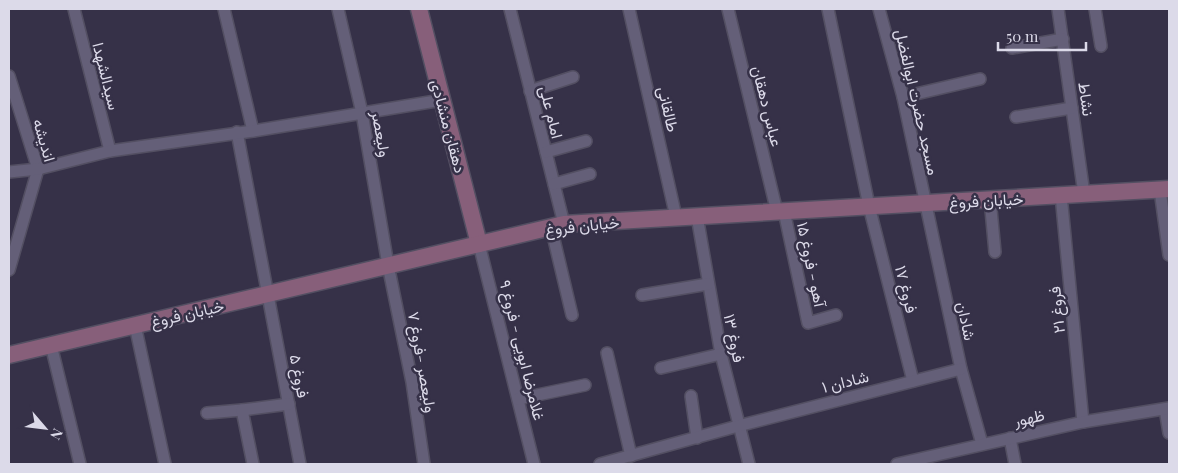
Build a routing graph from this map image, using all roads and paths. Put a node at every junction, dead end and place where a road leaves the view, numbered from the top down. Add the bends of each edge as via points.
1 (74, 9) edge
2 (224, 9) edge
3 (338, 9) edge
4 (419, 9) edge
5 (510, 9) edge
6 (629, 9) edge
7 (728, 9) edge
8 (828, 9) edge
9 (879, 9) edge
10 (1058, 9) edge
11 (1095, 9) edge
12 (1063, 39) junction
13 (1100, 46) dead end
14 (1012, 48) dead end
15 (9, 76) edge
16 (573, 77) dead end
17 (980, 79) dead end
18 (530, 91) junction
19 (903, 97) junction
20 (442, 100) junction
21 (1072, 108) junction
22 (362, 113) junction
23 (1016, 117) dead end
24 (253, 131) junction
25 (237, 132) junction
26 (586, 141) dead end
27 (110, 151) junction
28 (546, 152) junction
29 (38, 169) junction
30 (9, 172) edge
31 (590, 174) dead end
32 (554, 184) junction
33 (1165, 189) edge
34 (1084, 194) junction
35 (1061, 195) junction
36 (990, 199) junction
37 (925, 203) junction
38 (869, 206) junction
39 (781, 211) junction
40 (697, 216) junction
41 (676, 217) junction
42 (557, 225) junction
43 (479, 244) junction
44 (994, 252) dead end
45 (1169, 255) edge
46 (388, 265) junction
47 (9, 270) edge
48 (708, 284) junction
49 (268, 294) junction
50 (642, 295) dead end
51 (572, 314) dead end
52 (836, 315) dead end
53 (134, 325) junction
54 (51, 345) junction
55 (607, 353) dead end
56 (721, 354) junction
57 (9, 355) edge
58 (661, 368) dead end
59 (961, 369) junction
60 (914, 381) junction
61 (585, 385) dead end
62 (691, 396) dead end
63 (518, 399) junction
64 (289, 404) junction
65 (1167, 409) edge
66 (242, 410) junction
67 (207, 413) dead end
68 (1083, 422) junction
69 (738, 426) junction
70 (1169, 433) edge
71 (697, 438) junction
72 (1010, 438) junction
73 (982, 444) junction
74 (632, 456) junction
75 (912, 462) edge
76 (80, 464) edge
77 (165, 464) edge
78 (253, 464) edge
79 (300, 464) edge
80 (424, 464) edge
81 (534, 464) edge
82 (600, 464) edge
83 (749, 464) edge
84 (897, 464) edge
85 (1015, 464) edge

1 - 27 street, سیدالشهدا
2 - 24 street
3 - 22 street, ولیعصر
4 - 20 street, دهقان منشادی
5 - 18 street, امام علی
6 - 41 street, طالقانی
7 - 39 street, عباس دهقان
8 - 38 street, فروغ ۱۷
9 - 19 street, مسجد حضرت ابوالفضل
10 - 12 street, نشاط
11 - 13 street
12 - 14 street
12 - 21 street, نشاط
15 - 29 street, اندیشه
16 - 18 street
17 - 19 street
18 - 28 street, امام علی
19 - 37 street, مسجد حضرت ابوالفضل
20 - 22 street
20 - 43 street, دهقان منشادی
21 - 23 street
21 - 34 street, نشاط
22 - 24 street
22 - 46 street, ولیعصر
24 - 25 street
25 - 27 street
25 - 49 street, فروغ ۵
26 - 28 street
27 - 29 street
28 - 32 street, امام علی
29 - 30 street
29 - 47 street, اندیشه
31 - 32 street
32 - 42 street, امام علی
33 - 34 street, خیابان فروغ
33 - 45 street
34 - 35 street, خیابان فروغ
35 - 36 street, خیابان فروغ
35 - 68 street, فروغ ۲۱
36 - 37 street, خیابان فروغ
36 - 44 street
37 - 38 street, خیابان فروغ
37 - 59 street, شادان
38 - 39 street, خیابان فروغ
38 - 60 street, فروغ ۱۷
39 - 40 street, خیابان فروغ
39 - 52 street, آهو - فروغ ۱۵ via 808,323
40 - 41 street, خیابان فروغ
40 - 48 street, فروغ ۱۳
41 - 42 street, خیابان فروغ
42 - 43 street, خیابان فروغ
42 - 51 street, امام علی
43 - 46 street, خیابان فروغ
43 - 63 street, غلامرضا ابویی - فروغ ۹
46 - 49 street, خیابان فروغ
46 - 80 street, ولیعصر -فروغ ۷ via 412,382
48 - 50 street
48 - 56 street, فروغ ۱۳
49 - 53 street, خیابان فروغ
49 - 64 street, فروغ ۵
53 - 54 street, خیابان فروغ
53 - 77 street
54 - 57 street, خیابان فروغ
54 - 76 street
55 - 74 street
56 - 58 street
56 - 69 street, فروغ ۱۳
59 - 60 street, شادان ۱
59 - 73 street, شادان
60 - 69 street, شادان ۱
61 - 63 street
62 - 71 street
63 - 81 street, غلامرضا ابویی - فروغ ۹
64 - 66 street
64 - 79 street, فروغ ۵
65 - 68 street, ظهور
65 - 70 street
66 - 67 street
66 - 78 street
68 - 72 street, ظهور
69 - 71 street, شادان ۱
69 - 83 street, فروغ ۱۳
71 - 74 street, شادان ۱
72 - 73 street, ظهور
72 - 85 street
73 - 75 street, ظهور
74 - 82 street, شادان ۱
75 - 84 street, ظهور

